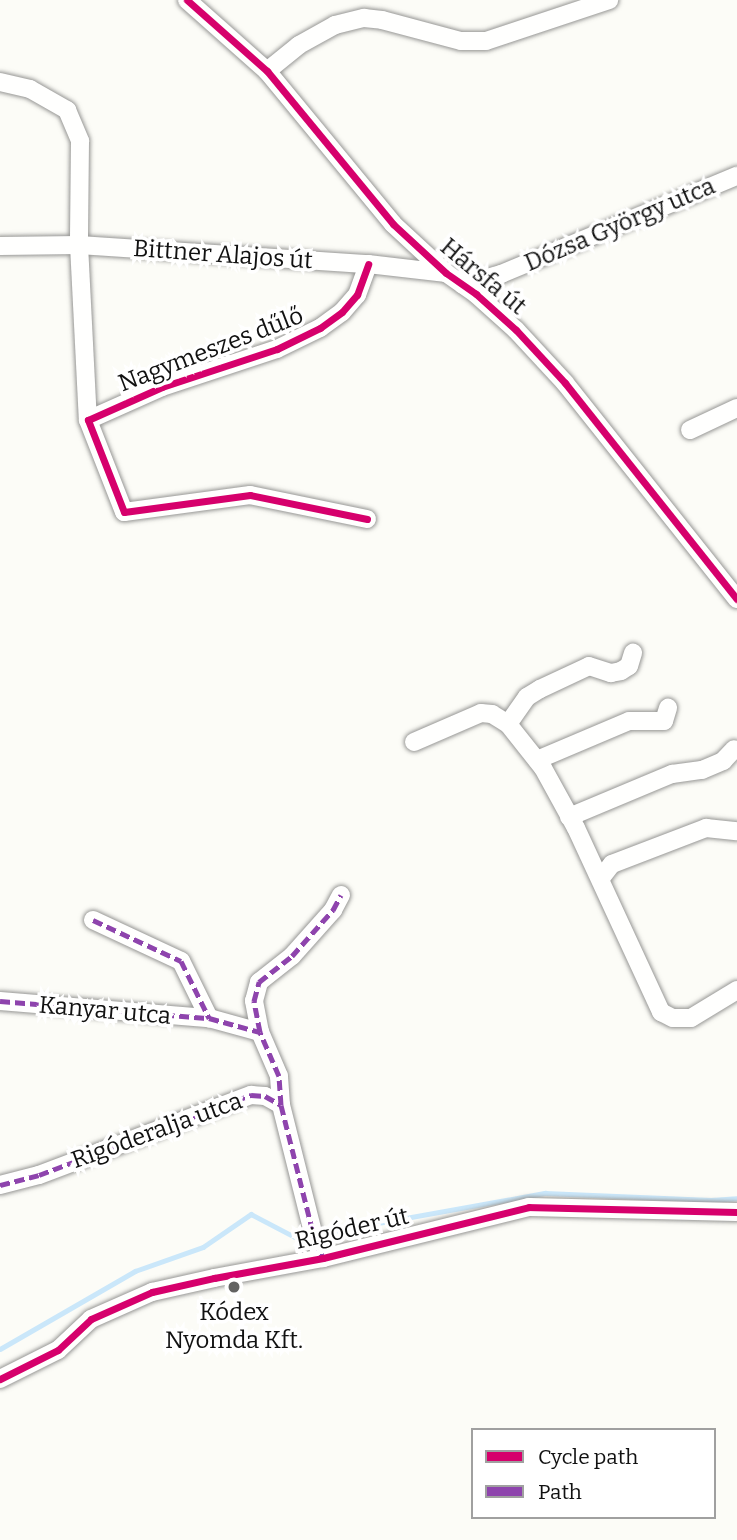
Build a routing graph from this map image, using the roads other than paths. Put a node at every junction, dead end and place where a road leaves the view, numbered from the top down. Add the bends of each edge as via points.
1 (187, 0) edge
2 (609, 0) edge
3 (267, 71) junction
4 (0, 82) edge
5 (737, 176) edge
6 (79, 245) junction
7 (0, 246) edge
8 (368, 264) junction
9 (446, 273) junction
10 (463, 285) junction
11 (737, 408) edge
12 (88, 420) junction
13 (690, 430) dead end
14 (367, 519) dead end
15 (737, 600) edge
16 (633, 653) dead end
17 (668, 708) dead end
18 (508, 724) junction
19 (414, 742) dead end
20 (734, 748) dead end
21 (537, 760) junction
22 (569, 817) junction
23 (737, 831) edge
24 (601, 878) junction
25 (341, 895) dead end
26 (93, 920) dead end
27 (737, 990) edge
28 (0, 1001) edge
29 (209, 1018) junction
30 (260, 1032) junction
31 (281, 1105) junction
32 (0, 1185) edge
33 (737, 1212) edge
34 (323, 1258) junction
35 (0, 1379) edge

1 - 3 street, Hársfa út
2 - 3 street via 486,41 461,41 364,18 335,25 299,45
3 - 9 street, Hársfa út via 393,224
4 - 6 street, Nagymeszes dűlő via 30,89 67,110 80,141
5 - 10 street, Dózsa György utca via 501,274
6 - 7 street, Bittner Alajos út
6 - 8 street, Bittner Alajos út
6 - 12 street, Nagymeszes dűlő
8 - 9 street, Bittner Alajos út
8 - 12 street, Nagymeszes dűlő via 357,295 320,328 277,349 162,387
9 - 10 street, Hársfa út
10 - 15 street, Hársfa út via 516,330 565,383
11 - 13 street
12 - 14 street, Nagymeszes dűlő via 124,512 250,495
16 - 18 street via 629,666 621,671 611,673 589,666 540,689 527,698
17 - 21 street via 664,721 629,721
18 - 19 street via 481,713
18 - 21 street
20 - 22 street via 723,761 702,770 672,774
21 - 22 street
22 - 24 street
23 - 24 street via 706,828 612,864
24 - 27 street via 661,1012 673,1018 691,1018
25 - 30 street via 292,956 259,982 254,1001
26 - 29 street, Kanyar utca via 181,961
28 - 29 street, Kanyar utca
29 - 30 street, Kanyar utca
30 - 31 street via 279,1076
31 - 32 street, Rigóderalja utca via 251,1095 39,1175
31 - 34 street, Rigóderalja utca
33 - 34 street, Rigóder út via 529,1207
34 - 35 street, Rigóder út via 152,1292 91,1319 58,1350

